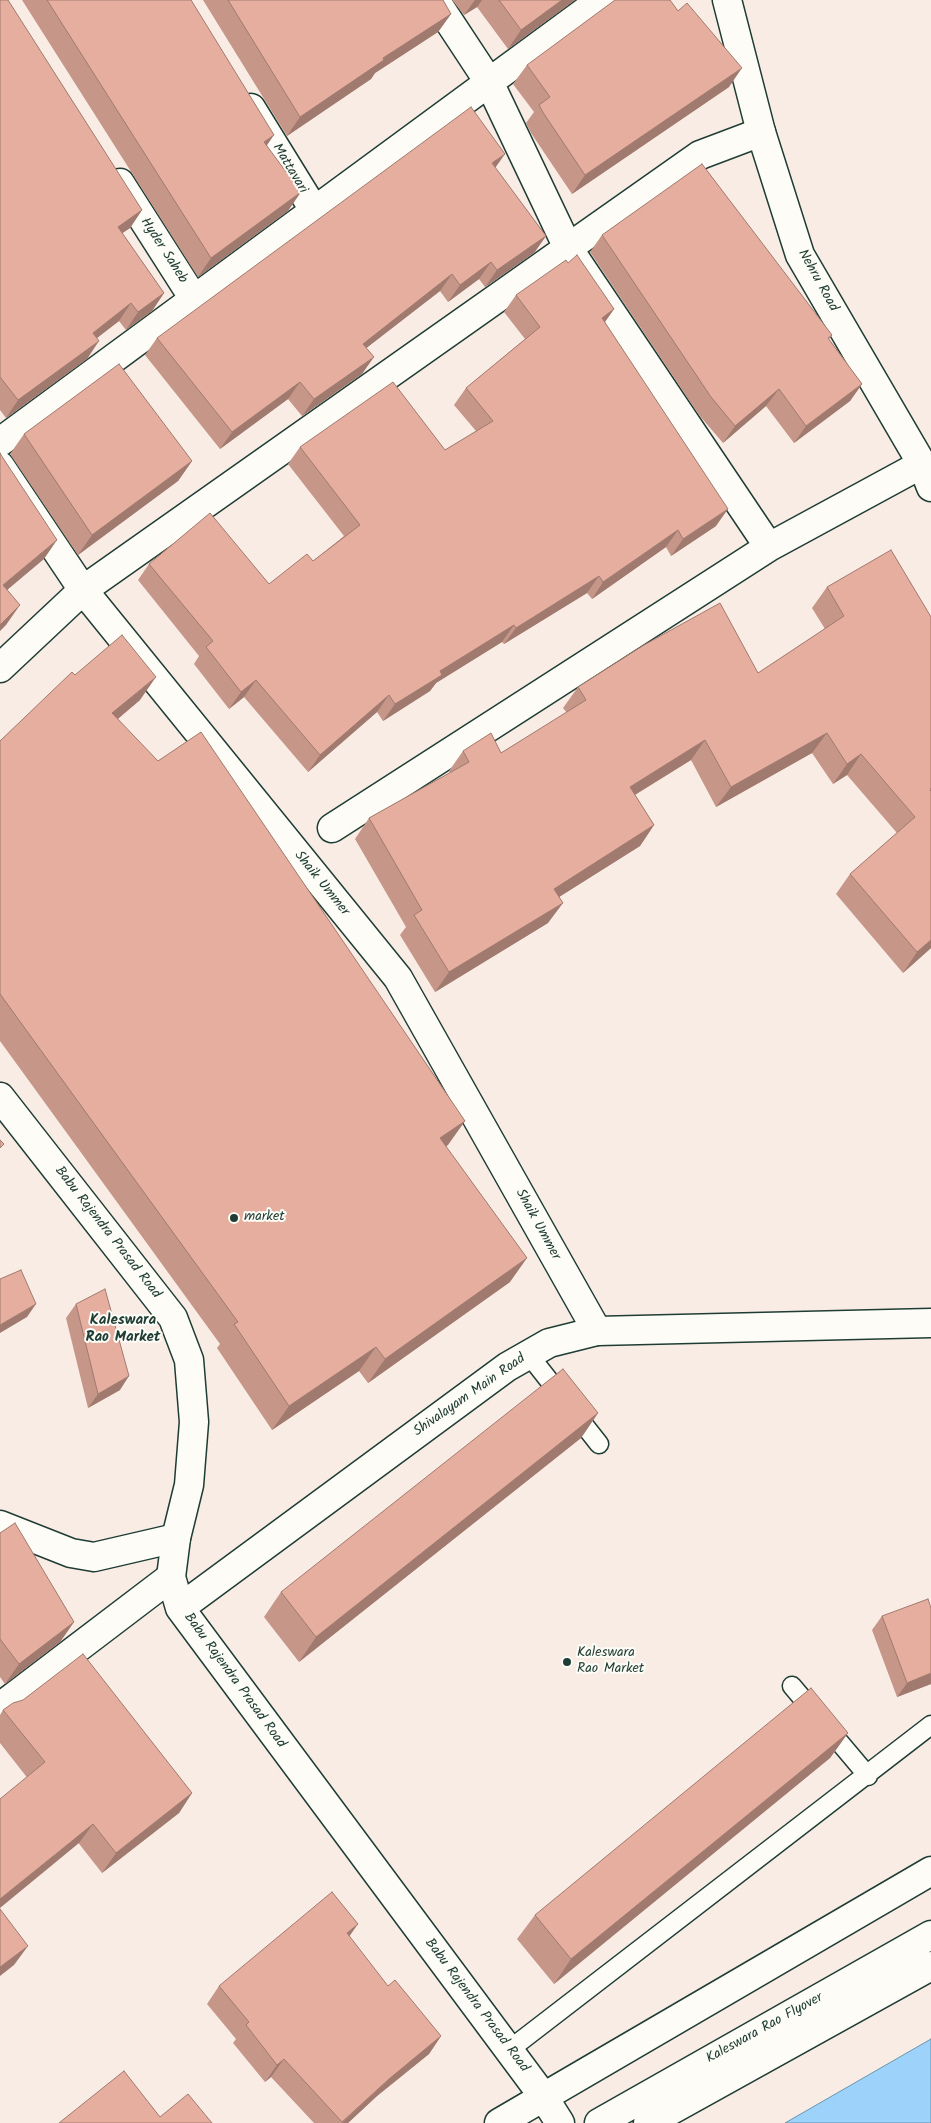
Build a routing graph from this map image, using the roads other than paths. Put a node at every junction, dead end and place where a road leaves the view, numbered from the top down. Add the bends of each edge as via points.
1 (435, 0) edge
2 (601, 0) edge
3 (727, 0) edge
4 (489, 82) junction
5 (237, 84) edge
6 (761, 132) junction
7 (104, 158) edge
8 (314, 210) junction
9 (568, 248) junction
10 (194, 299) junction
11 (0, 442) edge
12 (0, 466) edge
13 (927, 475) edge
14 (769, 547) junction
15 (83, 590) junction
16 (0, 668) edge
17 (332, 828) dead end
18 (0, 1098) edge
19 (925, 1320) edge
20 (597, 1331) junction
21 (529, 1355) junction
22 (599, 1444) edge
23 (0, 1525) edge
24 (176, 1538) junction
25 (171, 1577) junction
26 (180, 1608) junction
27 (792, 1686) dead end
28 (0, 1706) edge
29 (931, 1725) edge
30 (868, 1776) junction
31 (931, 1871) edge
32 (931, 1936) edge
33 (931, 1966) edge
34 (509, 2050) junction
35 (543, 2096) junction
36 (499, 2123) edge
37 (560, 2123) edge
38 (599, 2123) edge
39 (648, 2123) edge

1 - 4 street
2 - 4 street
3 - 6 street, Nehru Road
4 - 8 street
4 - 9 street
5 - 8 street, Mattavari
6 - 9 street via 700,155
6 - 13 street, Nehru Road via 800,255
7 - 10 street, Hyder Saheb
8 - 10 street
9 - 14 street
9 - 15 street
10 - 11 street
12 - 15 street, Shaik Ummer
13 - 14 street
14 - 17 street
15 - 16 street
15 - 20 street, Shaik Ummer via 398,978
18 - 24 street, Babu Rajendra Prasad Road via 173,1318 189,1360 194,1422 189,1485
19 - 20 street, Shivalayam Main Road
20 - 21 street, Shivalayam Main Road via 549,1343
21 - 22 lane
21 - 26 street, Shivalayam Main Road via 507,1367
23 - 24 street via 71,1553 94,1558
24 - 25 street, Babu Rajendra Prasad Road
25 - 26 street, Babu Rajendra Prasad Road
25 - 28 street
26 - 34 street, Babu Rajendra Prasad Road
27 - 30 lane
29 - 30 lane
30 - 34 lane
31 - 35 street
32 - 38 street, Kaleswara Rao Flyover
33 - 39 street
34 - 35 street, Babu Rajendra Prasad Road
35 - 36 street
35 - 37 street, Babu Rajendra Prasad Road

